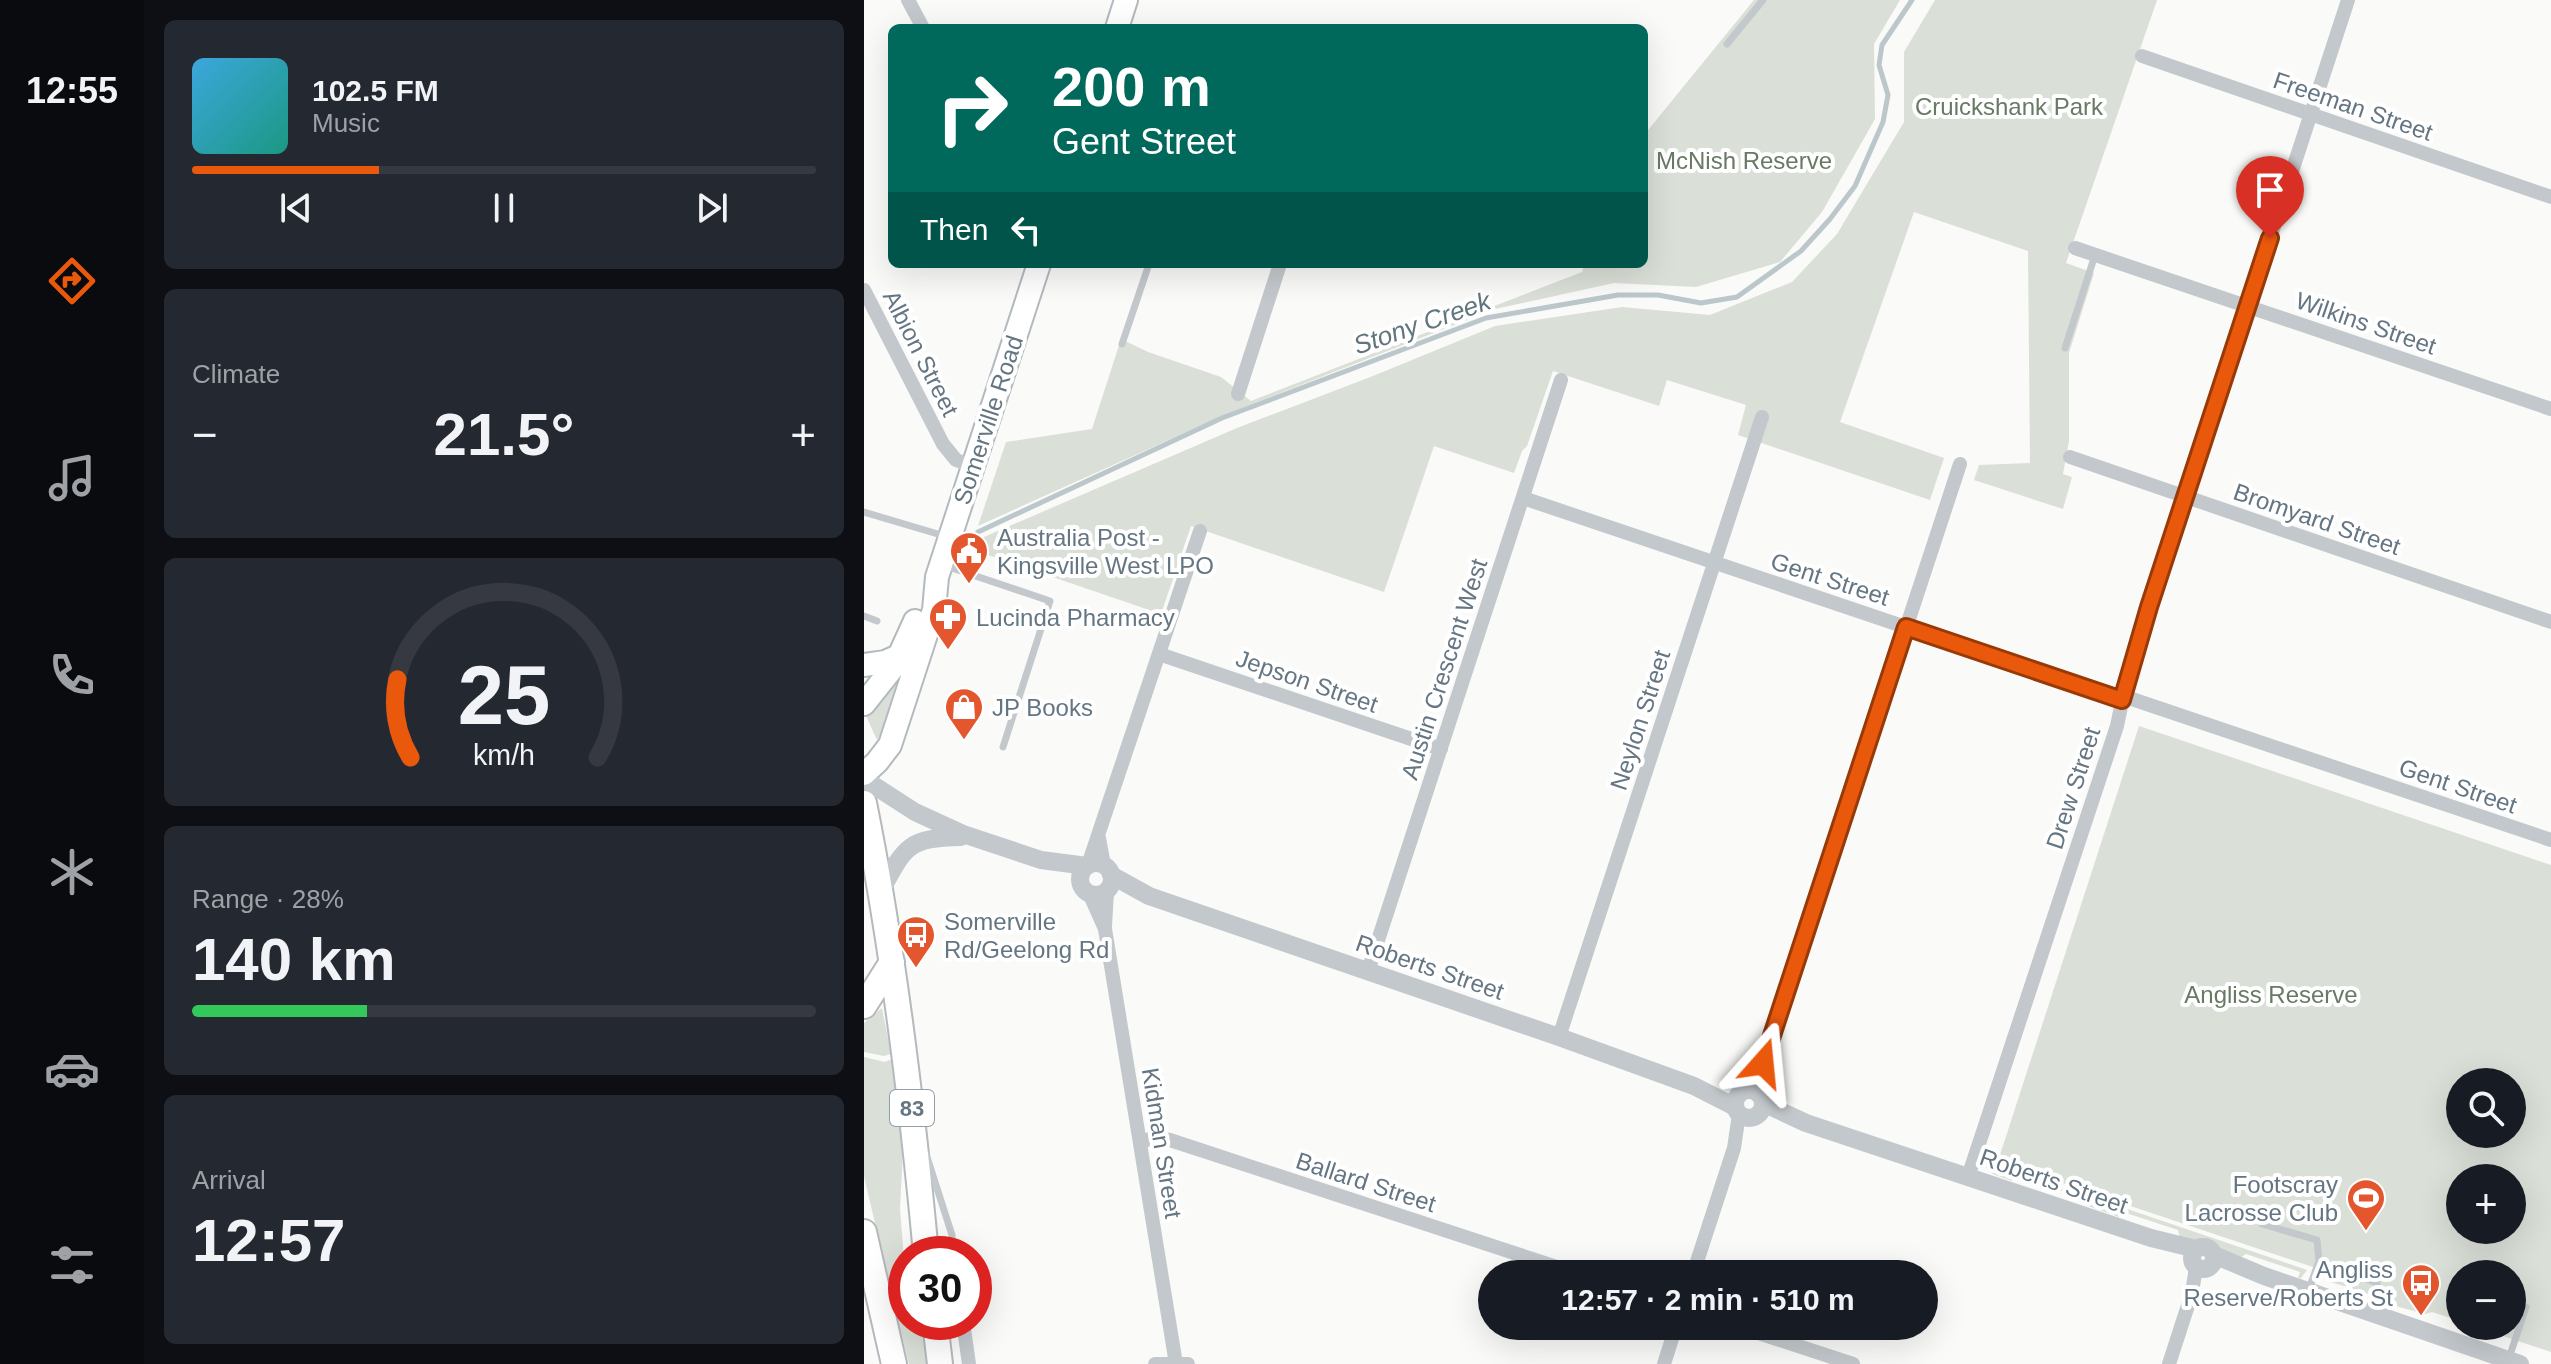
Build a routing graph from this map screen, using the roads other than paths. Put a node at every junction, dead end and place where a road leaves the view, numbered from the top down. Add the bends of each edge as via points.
1 (909, 0) edge
2 (1126, 0) edge
3 (1763, 0) edge
4 (2348, 0) edge
5 (921, 24) edge
6 (1118, 24) edge
7 (1727, 44) dead end
8 (2142, 56) dead end
9 (2311, 115) junction
10 (2551, 197) edge
11 (2075, 248) dead end
12 (2095, 254) junction
13 (1038, 268) edge
14 (1148, 268) edge
15 (1279, 268) edge
16 (864, 290) edge
17 (2248, 307) junction
18 (1122, 344) dead end
19 (2065, 348) dead end
20 (1561, 380) dead end
21 (1238, 394) dead end
22 (2551, 409) edge
23 (1762, 417) dead end
24 (2070, 457) dead end
25 (1960, 464) dead end
26 (973, 466) junction
27 (1523, 498) junction
28 (2185, 498) junction
29 (864, 512) edge
30 (1200, 531) dead end
31 (950, 538) junction
32 (1715, 564) junction
33 (939, 571) junction
34 (864, 616) edge
35 (877, 621) dead end
36 (2551, 622) edge
37 (1906, 627) junction
38 (1159, 654) junction
39 (901, 655) junction
40 (864, 665) edge
41 (2122, 698) junction
42 (864, 704) edge
43 (1003, 747) dead end
44 (1441, 749) junction
45 (864, 776) edge
46 (864, 803) edge
47 (972, 837) junction
48 (2551, 840) edge
49 (1097, 879) junction
50 (881, 891) junction
51 (892, 962) junction
52 (1368, 971) junction
53 (864, 1006) edge
54 (1559, 1037) junction
55 (911, 1098) junction
56 (1749, 1104) junction
57 (1140, 1141) junction
58 (1968, 1177) junction
59 (2262, 1224) dead end
60 (864, 1232) edge
61 (924, 1236) edge
62 (951, 1236) edge
63 (1535, 1260) edge
64 (1698, 1260) edge
65 (2202, 1261) junction
66 (2319, 1261) junction
67 (2308, 1292) junction
68 (888, 1304) edge
69 (881, 1307) junction
70 (2371, 1313) junction
71 (937, 1340) edge
72 (966, 1340) edge
73 (1672, 1340) edge
74 (1780, 1340) edge
75 (2519, 1340) edge
76 (2514, 1362) edge
77 (894, 1364) edge
78 (940, 1364) edge
79 (969, 1364) edge
80 (1155, 1364) edge
81 (1180, 1364) edge
82 (1664, 1364) edge
83 (1853, 1364) edge
84 (2169, 1364) edge

1 - 5 street
2 - 6 main road
3 - 7 lane
4 - 9 street, Drew Street
8 - 9 street, Freeman Street
9 - 10 street, Freeman Street
9 - 17 street, Drew Street
11 - 12 street, Wilkins Street
12 - 17 street, Wilkins Street
12 - 19 lane
13 - 26 main road, Somerville Road
14 - 18 lane
15 - 21 street
16 - 26 street, Albion Street via 943,444 956,460
17 - 22 street, Wilkins Street
17 - 28 street, Drew Street
20 - 27 street, Austin Crescent West
23 - 32 street, Neylon Street
24 - 28 street, Bromyard Street
25 - 37 street
26 - 31 main road, Somerville Road
27 - 32 street, Gent Street
27 - 44 street, Austin Crescent West
28 - 36 street, Bromyard Street
28 - 41 street, Drew Street
29 - 31 lane
30 - 38 street, Kidman Street
31 - 33 main road, Somerville Road
32 - 37 street, Gent Street
32 - 54 street, Neylon Street
33 - 39 main road, Somerville Road
33 - 43 lane via 1050,601
33 - 45 main road, Somerville Road via 934,610 890,745
34 - 35 lane
37 - 41 street, Gent Street
37 - 56 street
38 - 44 street, Jepson Street
38 - 49 street, Kidman Street via 1099,837
39 - 40 main road
39 - 42 main road, Somerville Road
41 - 48 street, Gent Street
41 - 58 street, Drew Street
44 - 52 street, Austin Crescent West
45 - 47 street, Roberts Street via 925,817
46 - 50 highway, 83
47 - 49 street, Roberts Street
47 - 50 street, Roberts Street via 933,838 913,845
49 - 52 street, Roberts Street
49 - 57 street, Kidman Street
50 - 51 highway, 83
51 - 53 highway
51 - 55 highway, 83
52 - 54 street, Roberts Street
54 - 56 street, Roberts Street
55 - 61 highway, 83
55 - 62 lane
56 - 58 street, Roberts Street
56 - 64 street
57 - 63 street, Ballard Street via 1170,1140
57 - 81 street, Kidman Street
58 - 65 street, Roberts Street via 2151,1238
59 - 66 lane via 2315,1237
60 - 69 highway
65 - 67 street, Roberts Street
65 - 84 street
66 - 67 lane
66 - 70 lane via 2377,1283
67 - 70 street, Roberts Street
68 - 69 highway
69 - 77 highway
70 - 76 street, Roberts Street
71 - 78 highway
72 - 79 street
73 - 82 street
74 - 83 street
75 - 76 lane
80 - 81 street

